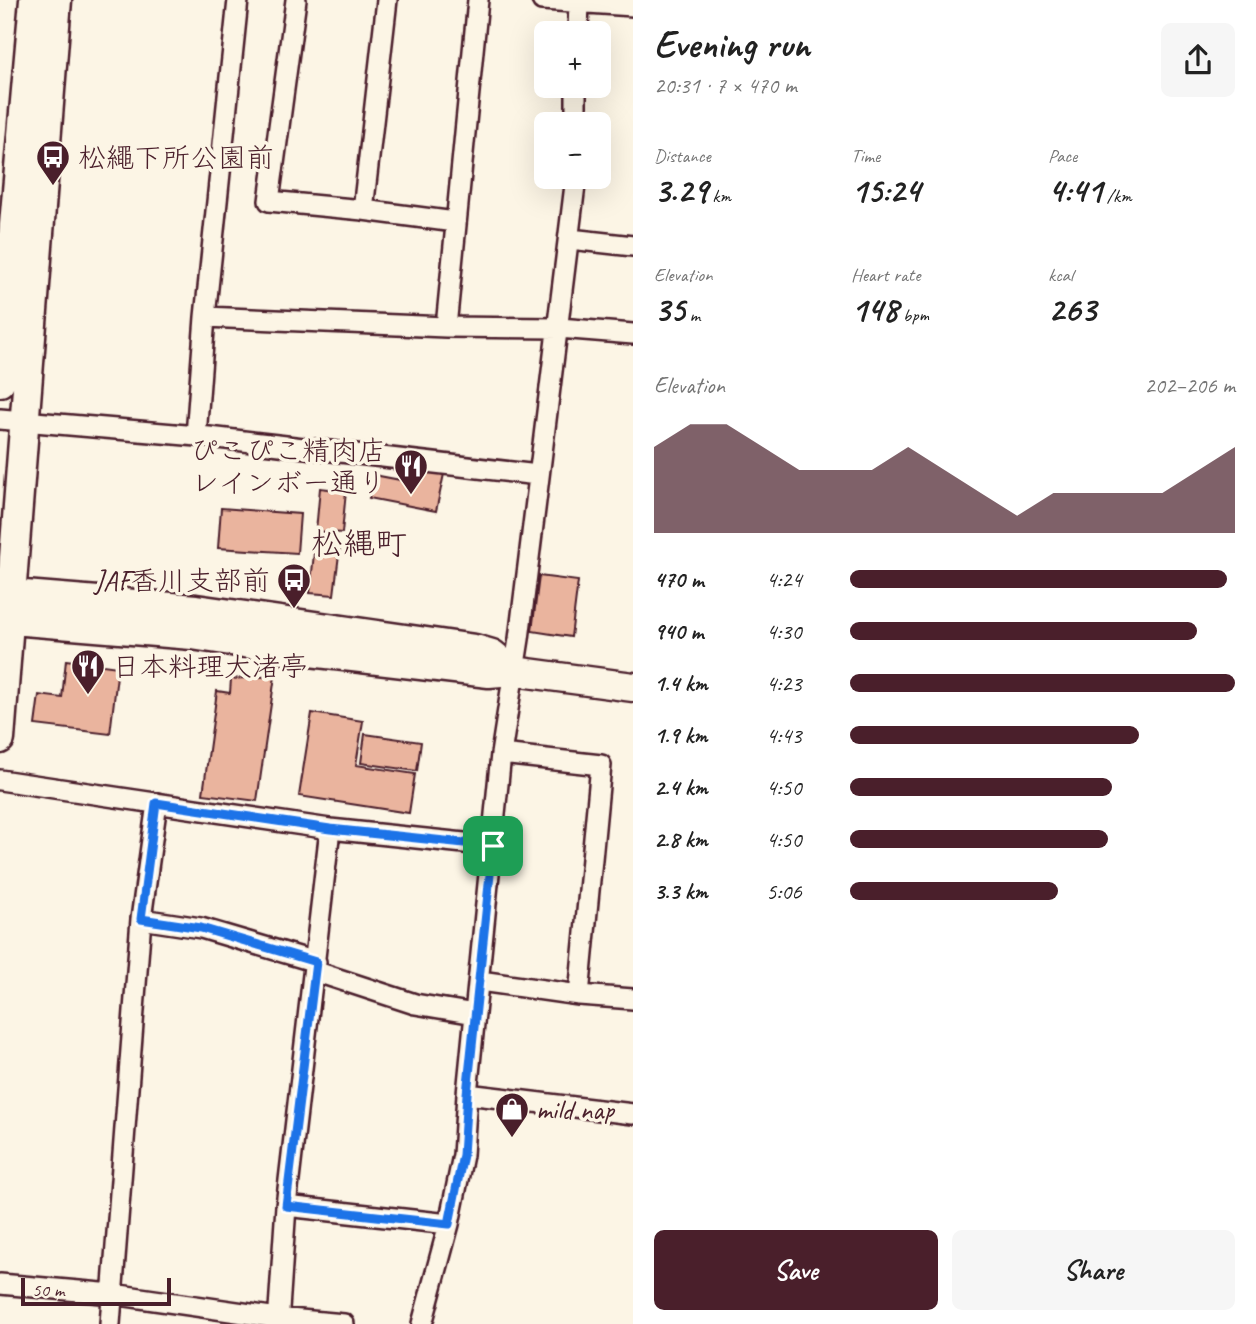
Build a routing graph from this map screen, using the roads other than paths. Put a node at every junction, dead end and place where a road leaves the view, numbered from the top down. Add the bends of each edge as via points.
1 (34, 0) edge
2 (57, 0) edge
3 (238, 0) edge
4 (296, 0) edge
5 (387, 0) edge
6 (478, 0) edge
7 (542, 0) edge
8 (579, 1) edge
9 (633, 6) edge
10 (578, 21) edge
11 (575, 189) edge
12 (363, 210) junction
13 (455, 222) junction
14 (570, 239) junction
15 (633, 246) edge
16 (205, 317) junction
17 (446, 327) junction
18 (559, 328) junction
19 (633, 334) edge
20 (0, 382) edge
21 (12, 420) edge
22 (196, 436) junction
23 (538, 475) junction
24 (5, 606) edge
25 (513, 671) junction
26 (633, 687) edge
27 (0, 739) edge
28 (502, 754) junction
29 (0, 780) edge
30 (156, 803) junction
31 (330, 829) junction
32 (493, 846) junction
33 (141, 919) junction
34 (315, 967) junction
35 (480, 981) junction
36 (579, 995) junction
37 (633, 999) edge
38 (475, 1014) junction
39 (467, 1094) junction
40 (633, 1114) edge
41 (286, 1206) junction
42 (449, 1224) junction
43 (0, 1284) edge
44 (113, 1294) junction
45 (278, 1321) edge
46 (110, 1324) edge
47 (344, 1324) edge
48 (422, 1324) edge

1 - 20 street
2 - 21 street
3 - 16 street
4 - 12 street via 269,201
5 - 12 street
6 - 13 street
7 - 8 street
8 - 9 street
8 - 10 street
11 - 14 street
12 - 13 street
13 - 17 street
14 - 15 street
14 - 18 street
16 - 17 street
16 - 22 street
17 - 18 street
18 - 19 street
18 - 23 street
21 - 22 street
21 - 24 street
22 - 23 street
23 - 25 street
24 - 25 street via 196,609 475,649 492,653
24 - 27 street
25 - 26 street
25 - 28 street
28 - 32 street
28 - 36 street via 601,765
29 - 30 street
30 - 31 street
30 - 33 street
31 - 32 street
31 - 34 street
32 - 35 street
33 - 34 street via 201,928
33 - 44 street
34 - 38 street via 415,1004
34 - 41 street
35 - 36 street
35 - 38 street
36 - 37 street
38 - 39 street
39 - 40 street
39 - 42 street via 463,1155
41 - 42 street
41 - 45 street
42 - 48 street
43 - 44 street
44 - 45 street
44 - 46 street
45 - 47 street

